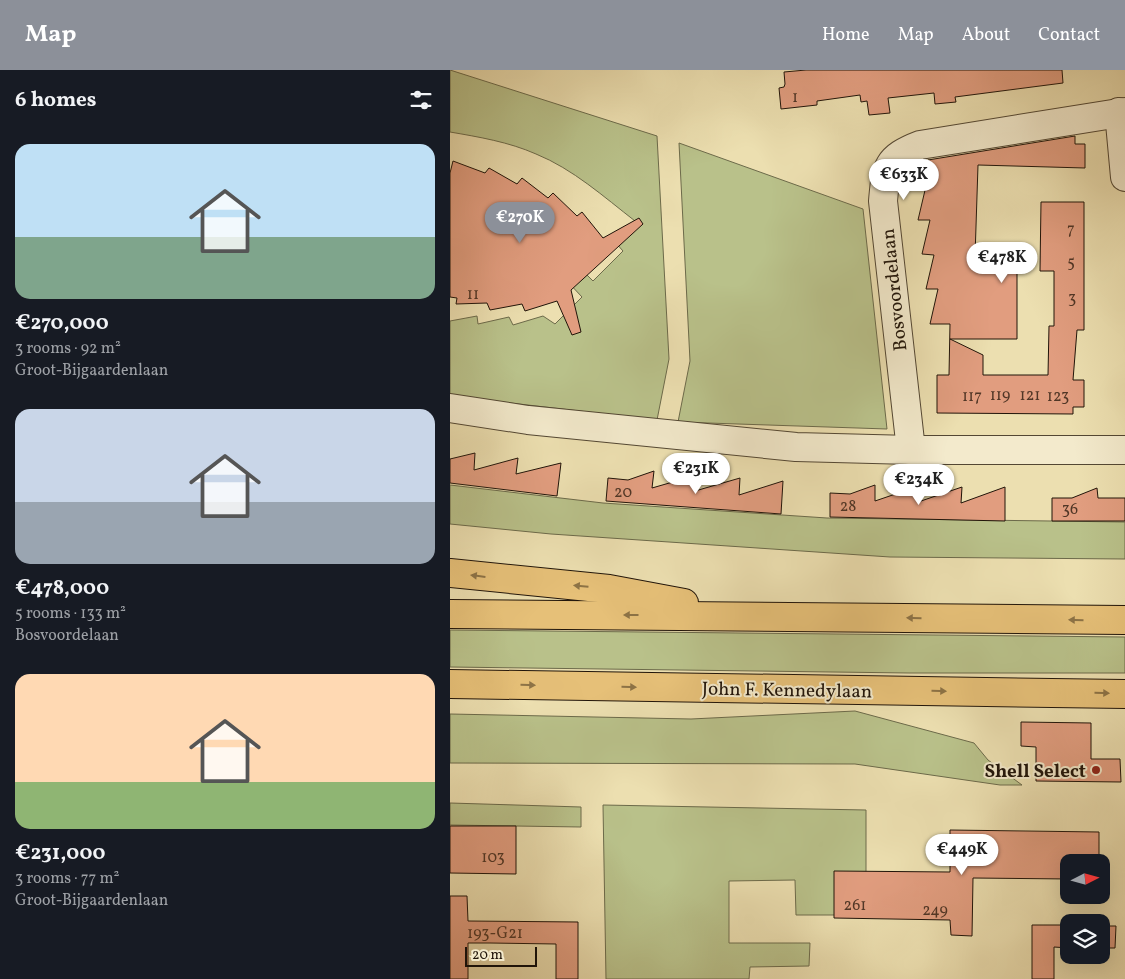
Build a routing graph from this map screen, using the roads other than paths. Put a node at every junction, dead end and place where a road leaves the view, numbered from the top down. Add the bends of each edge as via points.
1 (1122, 112) edge
2 (1125, 177) edge
3 (450, 408) edge
4 (911, 450) junction
5 (1125, 450) edge
6 (450, 573) edge
7 (450, 614) edge
8 (750, 616) junction
9 (1125, 620) edge
10 (450, 684) edge
11 (480, 684) junction
12 (450, 688) edge
13 (1125, 694) edge

1 - 2 street
1 - 4 street, Bosvoordelaan via 920,145 900,153 886,172 883,201
3 - 4 street via 528,420 796,447
4 - 5 street
8 -> 6 main road via 608,589
8 -> 7 main road
9 -> 8 main road
10 - 11 main road, John F. Kennedylaan
11 - 12 main road
11 -> 13 main road, John F. Kennedylaan

